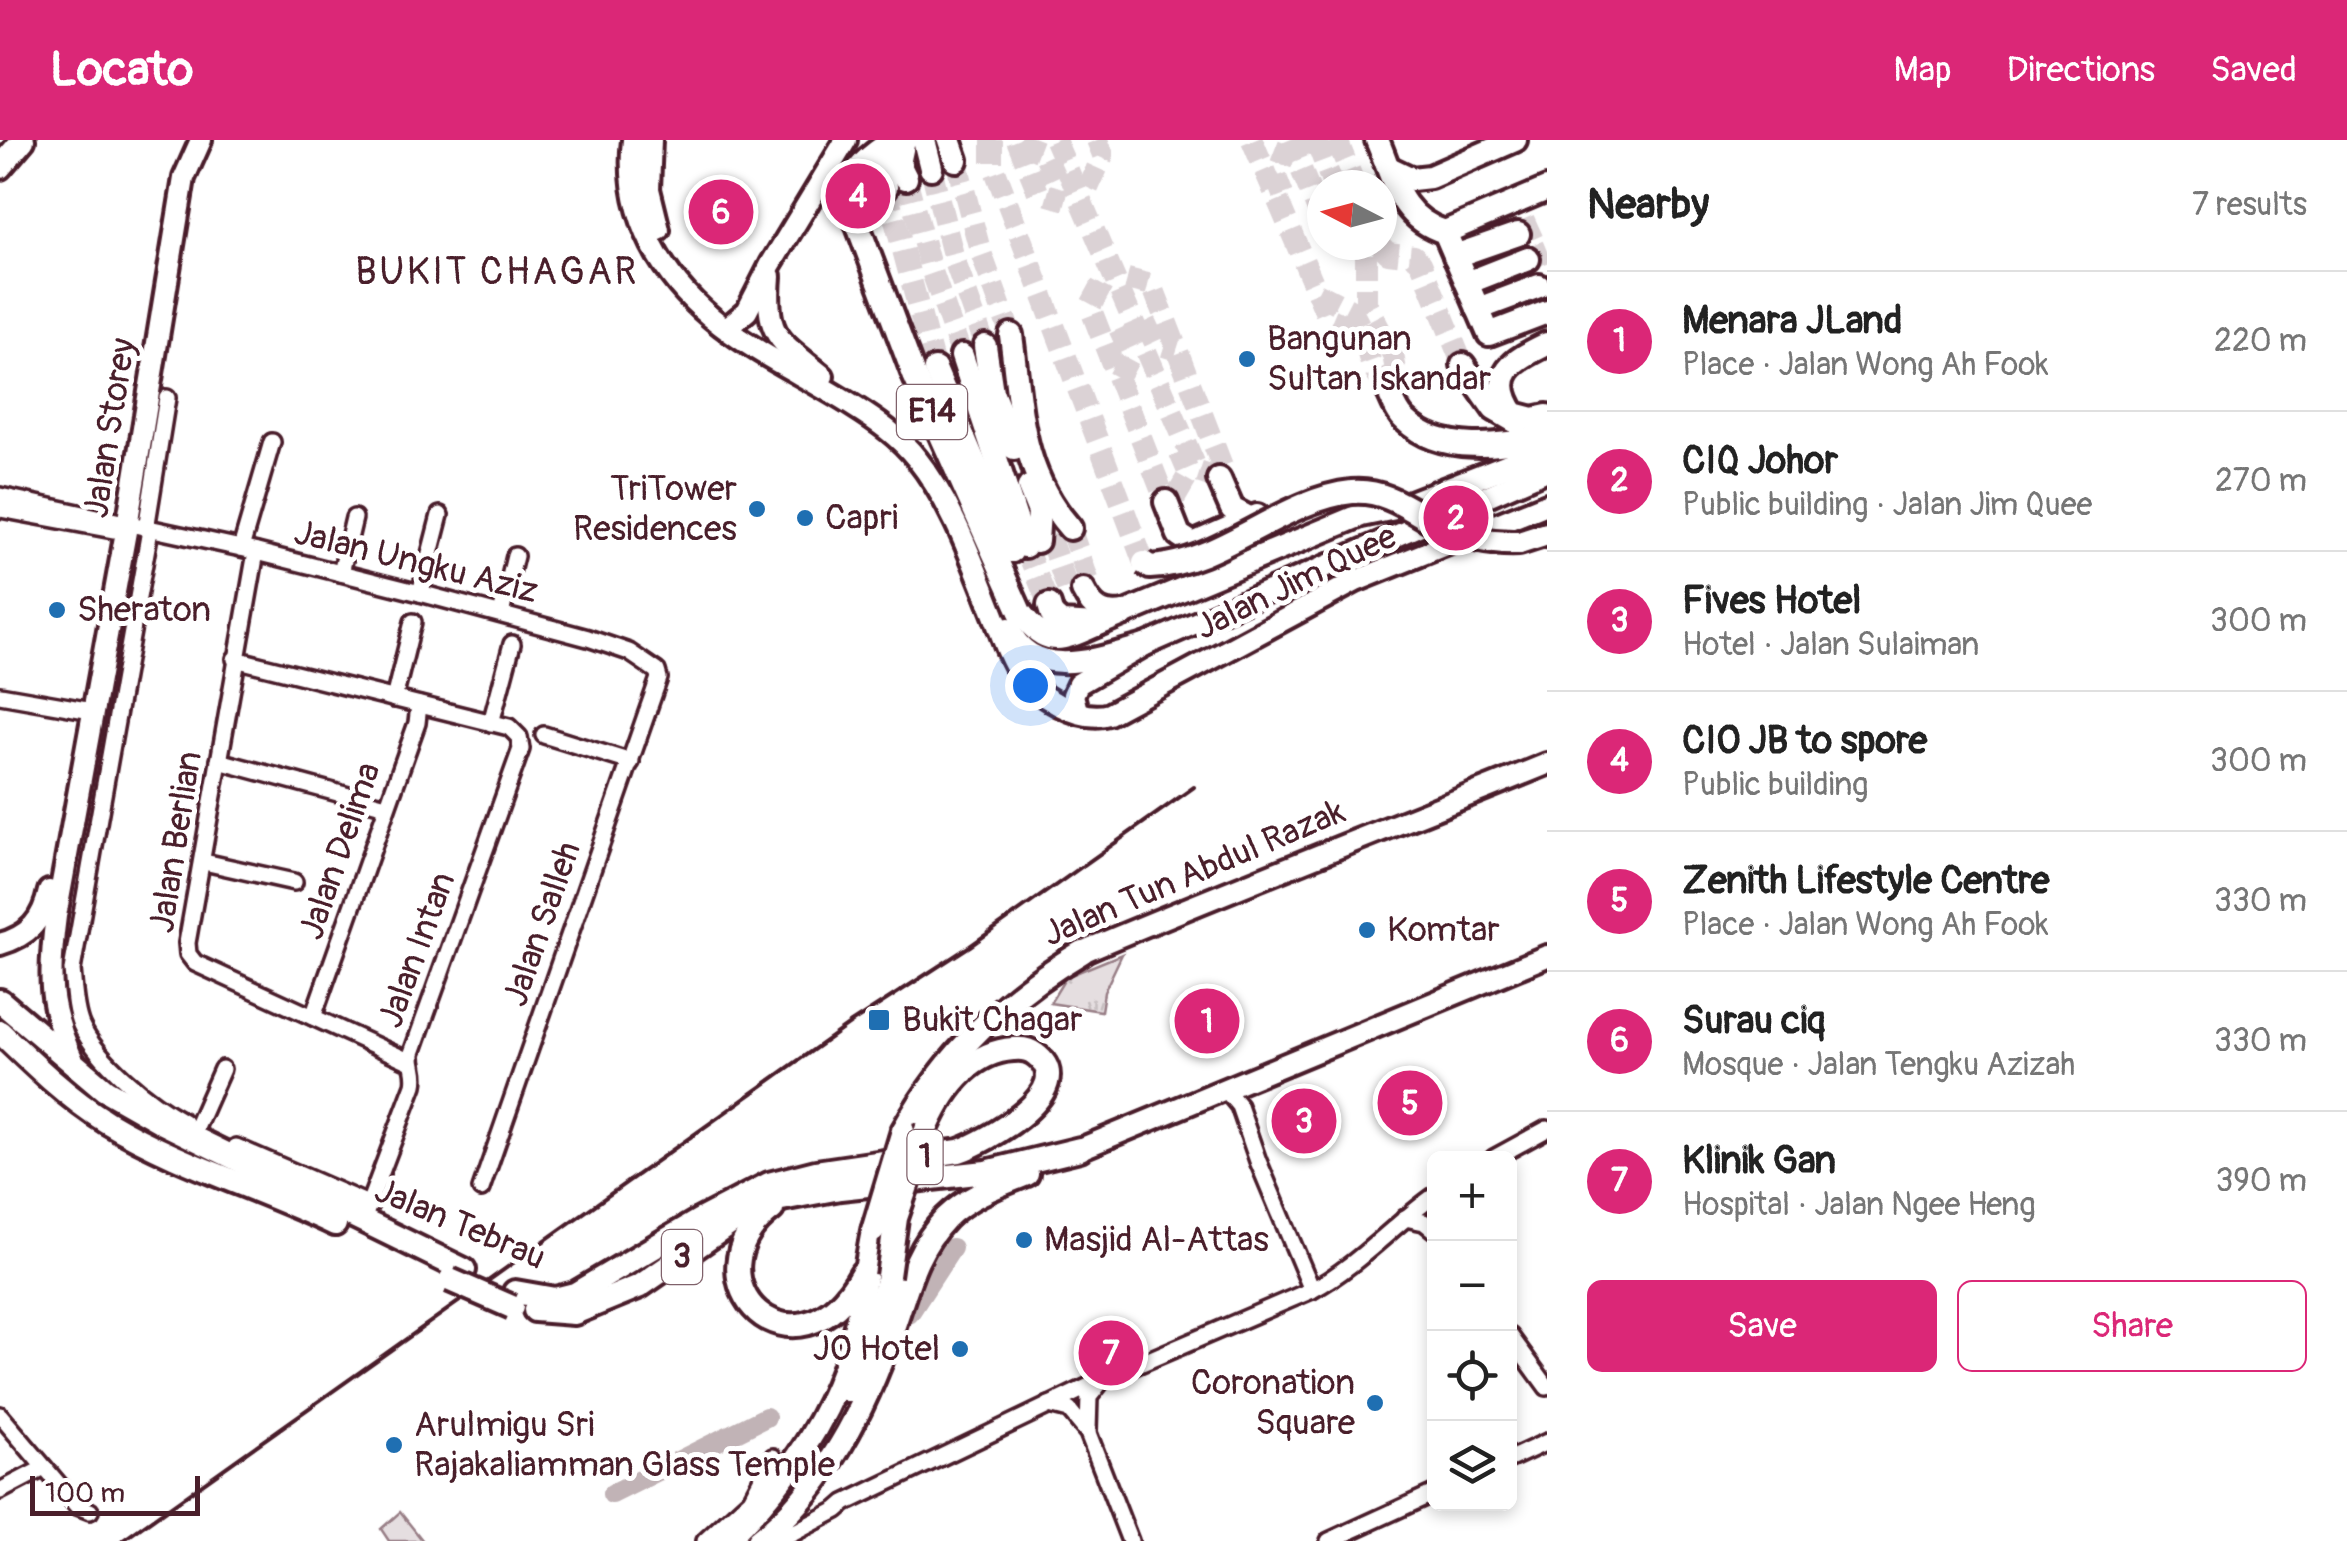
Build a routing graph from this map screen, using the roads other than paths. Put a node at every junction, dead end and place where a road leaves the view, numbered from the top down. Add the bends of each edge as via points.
1 (23, 140) edge
2 (201, 140) edge
3 (633, 140) edge
4 (651, 140) edge
5 (846, 140) edge
6 (854, 140) edge
7 (924, 140) edge
8 (1377, 140) edge
9 (1516, 140) edge
10 (896, 141) edge
11 (0, 167) edge
12 (931, 168) tunnel mouth
13 (1389, 168) junction
14 (830, 170) junction
15 (896, 182) tunnel mouth
16 (1547, 189) edge
17 (1444, 232) junction
18 (1518, 234) tunnel mouth
19 (1455, 256) junction
20 (1528, 259) tunnel mouth
21 (771, 264) junction
22 (1467, 283) junction
23 (1539, 286) tunnel mouth
24 (1478, 309) junction
25 (1547, 312) edge
26 (741, 335) junction
27 (1011, 336) tunnel mouth
28 (1547, 344) edge
29 (984, 346) tunnel mouth
30 (962, 356) tunnel mouth
31 (935, 368) tunnel mouth
32 (1466, 369) tunnel mouth
33 (824, 376) junction
34 (1392, 383) tunnel mouth
35 (167, 398) dead end
36 (1547, 419) edge
37 (1547, 436) edge
38 (272, 442) dead end
39 (1547, 450) edge
40 (1547, 470) edge
41 (1222, 478) tunnel mouth
42 (0, 496) edge
43 (1170, 500) tunnel mouth
44 (1547, 504) edge
45 (0, 509) edge
46 (1036, 514) junction
47 (440, 515) dead end
48 (1254, 517) junction
49 (351, 518) dead end
50 (1547, 520) edge
51 (130, 527) junction
52 (1547, 534) edge
53 (1042, 539) junction
54 (248, 550) junction
55 (515, 556) dead end
56 (1144, 562) dead end
57 (338, 572) junction
58 (420, 593) junction
59 (1065, 598) junction
60 (500, 614) junction
61 (1110, 620) junction
62 (413, 622) dead end
63 (512, 644) dead end
64 (1145, 644) junction
65 (1040, 659) junction
66 (235, 660) junction
67 (1020, 674) junction
68 (659, 678) joint
69 (96, 686) junction
70 (0, 695) edge
71 (394, 698) junction
72 (117, 706) junction
73 (419, 706) junction
74 (1077, 712) junction
75 (87, 714) junction
76 (491, 723) junction
77 (544, 734) dead end
78 (219, 761) junction
79 (631, 762) junction
80 (1547, 764) edge
81 (386, 806) junction
82 (204, 862) junction
83 (294, 882) dead end
84 (0, 944) edge
85 (1082, 952) joint
86 (1547, 956) edge
87 (0, 1001) edge
88 (313, 1016) junction
89 (0, 1032) edge
90 (0, 1051) edge
91 (411, 1062) junction
92 (75, 1064) junction
93 (222, 1069) dead end
94 (47, 1077) junction
95 (1226, 1090) junction
96 (196, 1128) junction
97 (915, 1129) junction
98 (1547, 1129) edge
99 (1080, 1150) junction
100 (1507, 1151) edge
101 (922, 1157) junction
102 (957, 1176) junction
103 (481, 1190) dead end
104 (287, 1194) junction
105 (787, 1197) junction
106 (316, 1198) junction
107 (1427, 1201) edge
108 (368, 1208) junction
109 (1405, 1218) junction
110 (945, 1219) junction
111 (700, 1220) joint
112 (1427, 1224) edge
113 (866, 1264) junction
114 (457, 1275) junction
115 (1312, 1290) junction
116 (514, 1300) junction
117 (1517, 1346) edge
118 (1102, 1380) junction
119 (1547, 1387) edge
120 (1049, 1405) junction
121 (0, 1415) edge
122 (1088, 1433) junction
123 (1547, 1442) edge
124 (1517, 1456) edge
125 (774, 1457) dead end
126 (44, 1468) junction
127 (0, 1491) edge
128 (810, 1492) junction
129 (1427, 1496) edge
130 (846, 1503) junction
131 (90, 1512) dead end
132 (705, 1541) edge
133 (725, 1541) edge
134 (758, 1541) edge
135 (778, 1541) edge
136 (1130, 1541) edge
137 (1328, 1541) edge

1 - 11 highway
2 - 51 main road, Jalan Storey via 184,178
3 - 26 main road via 633,194 656,252 677,287 725,331
4 - 26 main road via 649,189 664,244 698,297
5 - 14 main road
6 - 14 main road
7 - 12 highway
8 - 13 highway
9 - 13 highway via 1430,177
10 - 15 highway, E14 via 881,156
10 - 61 highway, E14 via 867,156 846,194 912,371 1020,612 1035,632 1062,639
13 - 17 highway via 1404,207
14 - 21 main road
16 - 17 highway
17 - 19 highway
18 - 19 highway
19 - 22 highway
20 - 22 highway
21 - 26 main road
21 - 33 main road via 772,327
22 - 24 highway
23 - 24 highway
24 - 25 highway via 1488,334
26 - 33 main road
26 - 67 main road via 868,416 919,460 954,520
27 - 46 highway, E14
28 - 36 highway via 1514,360 1504,386 1510,409 1520,417
29 - 46 highway, E14 via 992,392
30 - 46 highway, E14
31 - 53 highway, E14
32 - 36 highway via 1505,416 1525,424
33 - 65 main road via 896,426 928,461 964,520 1012,636
34 - 37 highway via 1401,417 1429,434 1480,446
35 - 51 street
38 - 54 street, Jalan Berlian
39 - 61 highway via 1400,507 1361,515
40 - 64 main road, Jalan Jim Quee
41 - 48 highway via 1239,507
42 - 51 street
43 - 48 highway via 1179,535 1194,544
44 - 74 main road, Jalan Jim Quee via 1356,582 1109,714
45 - 51 street
46 - 53 highway, E14
46 - 53 highway, E14
47 - 58 street
48 - 50 highway via 1354,480 1402,490 1475,526 1500,530
49 - 57 street
51 - 54 street, Jalan Ungku Aziz
51 - 69 main road, Jalan Storey
51 - 72 street, Jalan Storey
51 - 75 main road, Jalan Storey
52 - 56 highway, bridge via 1495,544 1445,528 1394,499 1353,492 1198,555 1160,567
54 - 57 street, Jalan Ungku Aziz
54 - 66 street, Jalan Berlian
55 - 60 street
57 - 58 street, Jalan Ungku Aziz
58 - 60 street, Jalan Ungku Aziz
59 - 61 highway via 1096,597
59 - 61 highway via 1072,620
59 - 61 highway via 1050,629
60 - 68 street, Jalan Ungku Aziz via 629,652 653,666
62 - 71 street
63 - 76 street
64 - 65 main road via 1071,663
64 - 74 main road via 1078,684
65 - 67 main road via 1032,676
66 - 71 street
66 - 78 street, Jalan Berlian
67 - 74 main road
68 - 79 street, Jalan Salleh
69 - 72 street
69 - 75 main road, Jalan Storey
70 - 75 street
71 - 73 street
72 - 75 street
72 - 96 street, Jalan Storey via 72,970 76,1009 106,1062
73 - 76 street
73 - 81 street, Jalan Delima
75 - 84 main road, Jalan Storey via 43,916
75 - 92 main road, Jalan Storey via 50,963 58,1027
76 - 91 street, Jalan Intan via 514,732 521,750
77 - 79 street
78 - 81 street
78 - 82 street, Jalan Berlian
79 - 103 street, Jalan Salleh
80 - 85 main road, Jalan Tun Abdul Razak / 1
81 - 88 street, Jalan Delima
82 - 83 street
82 - 88 street, Jalan Berlian via 188,954
85 - 97 highway, Jalan Tun Abdul Razak / 1 via 1030,984 961,1046 941,1070
86 - 95 main road
87 - 92 highway, Jalan Tebrau / 3
88 - 91 street, Jalan Berlian
89 - 94 highway, Jalan Tebrau / 3
90 - 94 highway
91 - 108 street, Jalan Intan via 414,1085
92 - 104 highway, Jalan Tebrau / 3 via 106,1090
93 - 96 street
94 - 104 highway, Jalan Tebrau / 3 via 142,1142
95 - 99 main road
95 - 115 street via 1239,1106
96 - 108 street, Jalan Tebrau
97 - 101 highway, Jalan Tebrau / 1 via 982,1057 1008,1049 1037,1055 1047,1075 1019,1119 979,1145
97 - 113 highway, Jalan Tun Abdul Razak / 1, bridge via 873,1230
97 - 134 highway, Jalan Tun Abdul Razak / 1, bridge via 876,1324 805,1478
98 - 100 street
99 - 102 highway, Jalan Tebrau / 3
99 - 110 highway via 990,1188
101 - 102 highway via 944,1162
101 - 111 highway, Jalan Tebrau / 1 via 792,1177
102 - 105 highway, Jalan Tebrau / 3
102 - 110 highway
104 - 106 highway, Jalan Tebrau / 3
104 - 114 highway, Jalan Tebrau / 3
105 - 113 highway via 751,1228 740,1249 740,1288 763,1317 800,1326 819,1320 836,1310
105 - 116 highway, Jalan Tebrau / 3 via 758,1205 640,1286 599,1304 574,1313
106 - 108 highway
106 - 114 highway, Jalan Tebrau / 3
107 - 109 street
109 - 112 street
109 - 115 street
110 - 128 highway via 911,1270 858,1412
111 - 116 highway, Jalan Tebrau / 3 via 575,1294
113 - 133 highway, Jalan Tun Abdul Razak / 1 via 845,1367 824,1412 772,1490
114 - 116 highway, Jalan Tebrau / 3
115 - 118 street
117 - 119 street
118 - 120 street
118 - 122 street via 1089,1396
120 - 122 street via 1069,1410
120 - 130 street
121 - 126 street
122 - 136 street
123 - 124 street
125 - 132 street via 751,1498
126 - 127 street
126 - 131 street
128 - 130 street via 826,1507
128 - 134 highway
129 - 137 street
130 - 135 street

